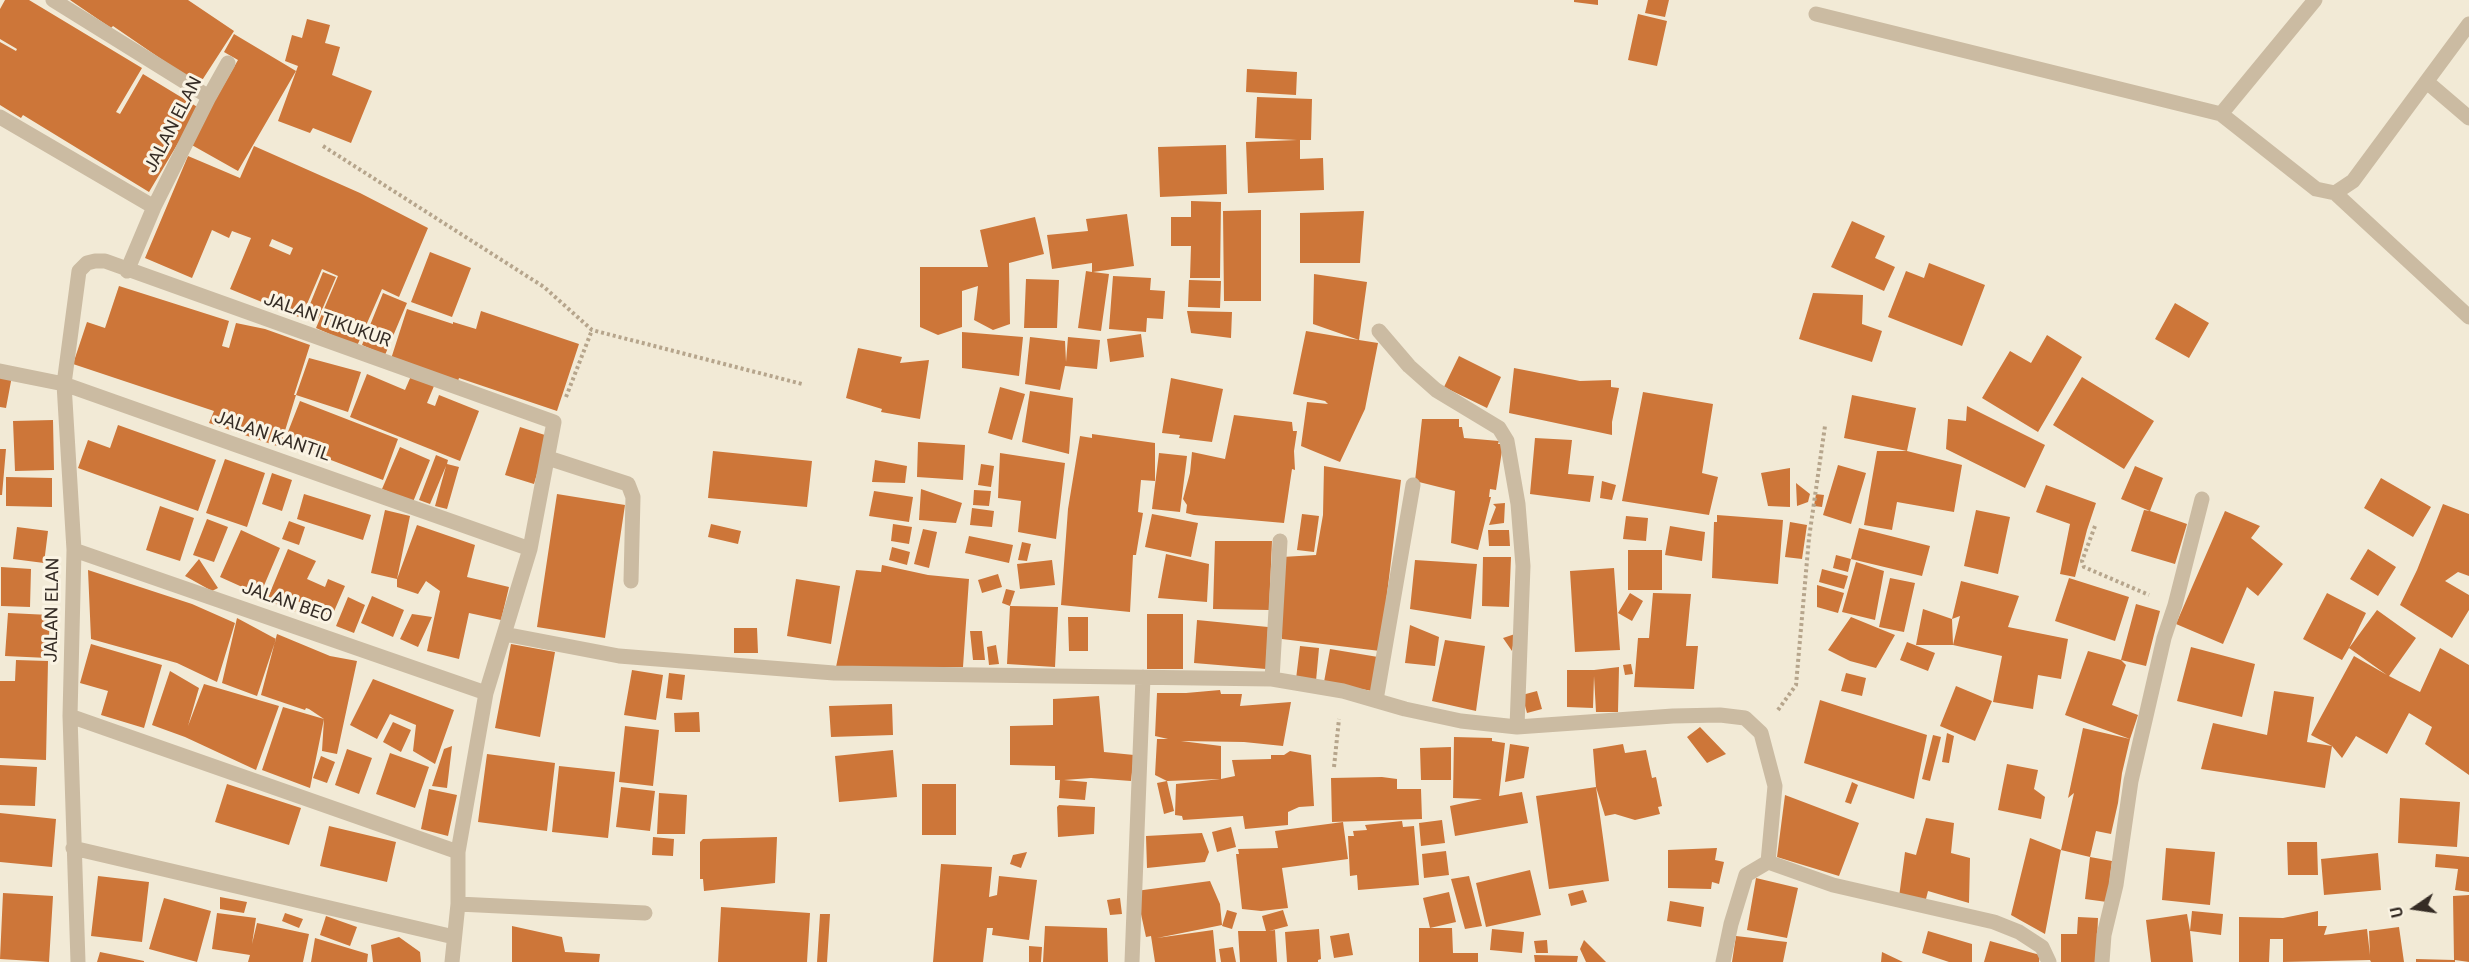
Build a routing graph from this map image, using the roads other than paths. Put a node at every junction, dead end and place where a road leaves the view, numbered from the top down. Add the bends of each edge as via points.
1 (54, 0) edge
2 (2315, 0) edge
3 (1816, 14) dead end
4 (2469, 24) edge
5 (228, 63) dead end
6 (2427, 82) junction
7 (209, 97) junction
8 (2221, 114) junction
9 (0, 117) edge
10 (2469, 118) edge
11 (2335, 193) junction
12 (154, 207) junction
13 (87, 263) joint
14 (127, 271) junction
15 (2469, 317) edge
16 (1379, 331) dead end
17 (0, 371) edge
18 (64, 384) junction
19 (548, 458) junction
20 (1413, 485) dead end
21 (2202, 499) dead end
22 (1280, 541) dead end
23 (530, 549) junction
24 (74, 550) junction
25 (632, 581) dead end
26 (504, 634) junction
27 (1143, 677) junction
28 (1272, 678) junction
29 (486, 693) junction
30 (1376, 700) junction
31 (70, 716) junction
32 (1517, 727) junction
33 (73, 848) junction
34 (458, 852) junction
35 (1768, 862) junction
36 (458, 904) junction
37 (645, 913) dead end
38 (454, 937) junction
39 (78, 962) edge
40 (452, 962) edge
41 (1132, 962) edge
42 (1723, 962) edge
43 (2049, 962) edge
44 (2103, 962) edge

1 - 7 street
2 - 8 street
3 - 8 street
4 - 6 street
5 - 7 street, JALAN ELAN
6 - 10 street
6 - 11 street via 2353,181
7 - 12 street, JALAN ELAN
8 - 11 street via 2316,189
9 - 12 street
11 - 15 street
12 - 14 street, JALAN ELAN
13 - 14 street, JALAN TIKUKUR via 105,261
13 - 18 street, JALAN ELAN via 77,280
14 - 19 street, JALAN TIKUKUR via 554,422
16 - 32 street via 1436,390 1498,428 1508,441 1523,566
17 - 18 street, JALAN KANTIL
18 - 23 street, JALAN KANTIL
18 - 24 street, JALAN ELAN
19 - 23 street
19 - 25 street via 628,484 633,497
20 - 30 street
21 - 44 street via 2131,780 2116,885 2104,935
22 - 28 street
23 - 26 street
24 - 29 street, JALAN BEO
24 - 31 street, JALAN ELAN
26 - 27 street via 619,656 834,673
26 - 29 street
27 - 28 street
27 - 41 street
28 - 30 street
29 - 34 street
30 - 32 street via 1461,721
31 - 33 street, JALAN ELAN
31 - 34 street
32 - 35 street via 1673,716 1745,718 1761,733 1775,786
33 - 38 street
33 - 39 street, JALAN ELAN
34 - 36 street
35 - 42 street via 1746,875
35 - 43 street via 1833,885 1994,922 2042,947
36 - 37 street
36 - 38 street
38 - 40 street

